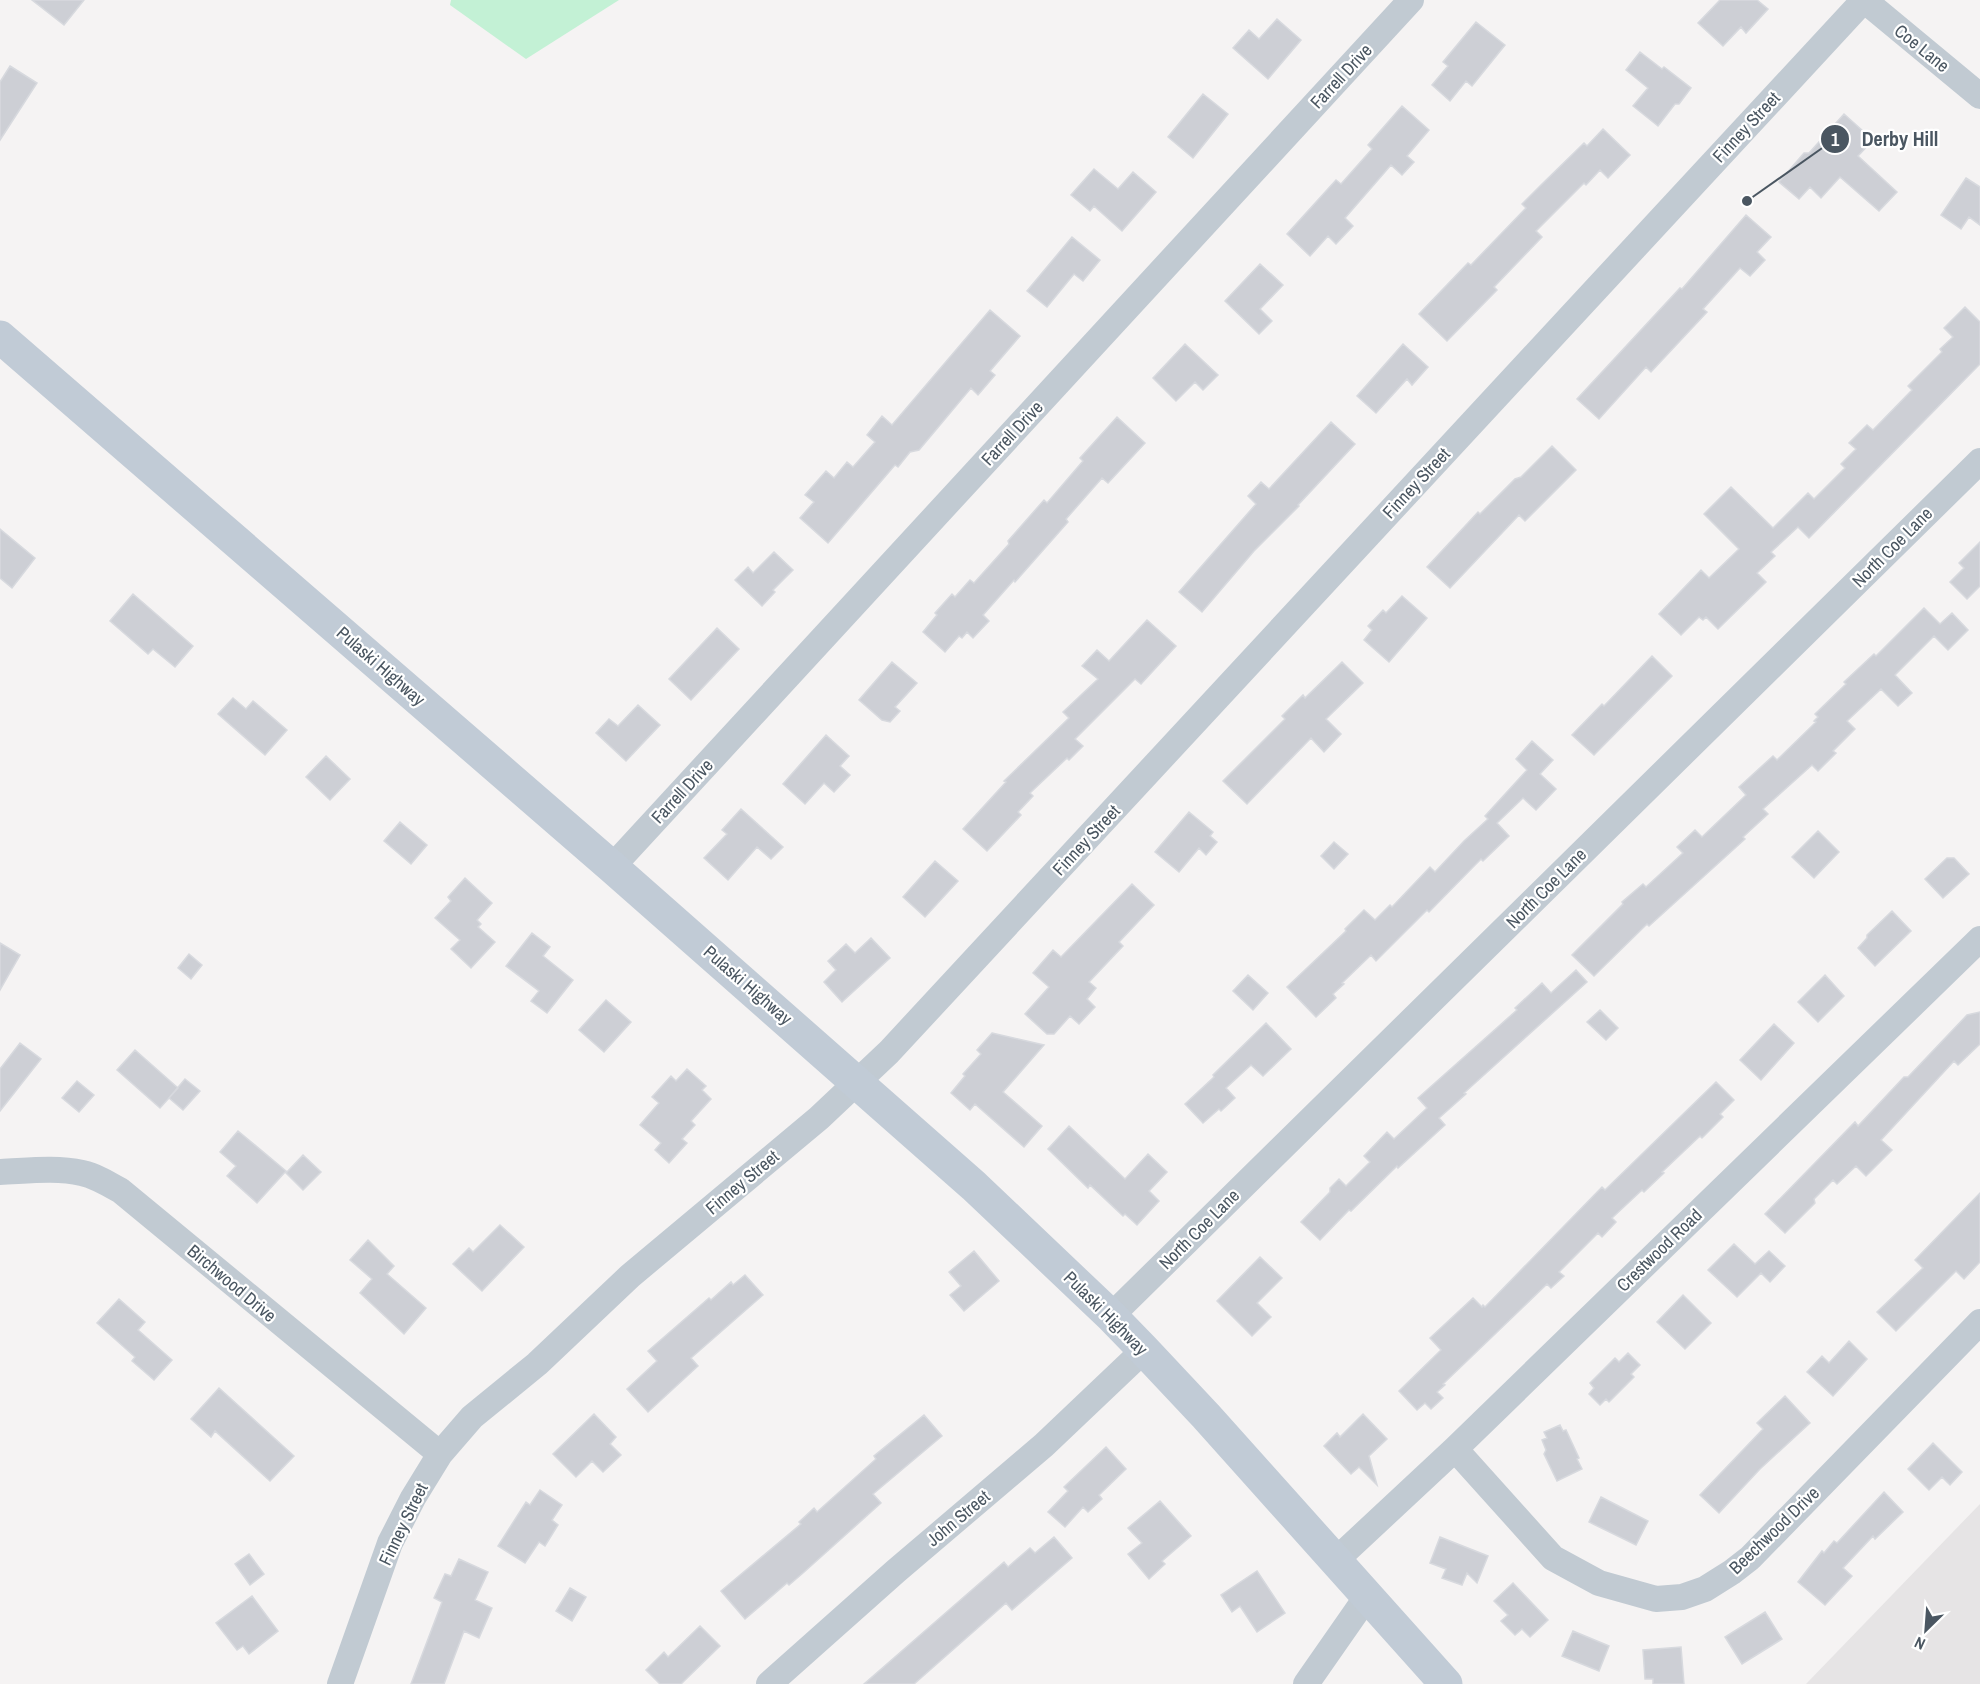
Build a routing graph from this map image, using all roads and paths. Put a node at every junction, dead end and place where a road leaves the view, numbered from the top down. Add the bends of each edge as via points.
1 (1411, 0) edge
2 (1864, 0) edge
3 (1980, 96) edge
4 (0, 337) edge
5 (1980, 461) edge
6 (612, 867) junction
7 (1980, 939) edge
8 (858, 1082) junction
9 (0, 1172) edge
10 (1111, 1316) junction
11 (1980, 1323) edge
12 (1144, 1350) junction
13 (1455, 1449) junction
14 (440, 1454) junction
15 (1336, 1560) junction
16 (1368, 1595) junction
17 (340, 1684) edge
18 (770, 1684) edge
19 (1306, 1684) edge
20 (1446, 1684) edge

1 - 6 street, Farrell Drive
2 - 3 street, Coe Lane
2 - 8 street, Finney Street
4 - 6 main road, Pulaski Highway
5 - 10 street, North Coe Lane
6 - 8 main road, Pulaski Highway
7 - 13 street, Crestwood Road
8 - 10 main road, Pulaski Highway
8 - 14 street, Finney Street via 630,1276 537,1364 472,1417
9 - 14 street, Birchwood Drive via 83,1173 121,1191
10 - 12 main road, Pulaski Highway
11 - 13 street, Beechwood Drive via 1750,1558 1705,1588 1682,1597 1656,1599 1599,1583 1553,1558
12 - 15 main road, Pulaski Highway
12 - 18 street, John Street via 1044,1445 896,1570
13 - 15 street, Crestwood Road
14 - 17 street, Finney Street via 390,1544
15 - 16 main road, Pulaski Highway
16 - 19 street
16 - 20 main road, Pulaski Highway

